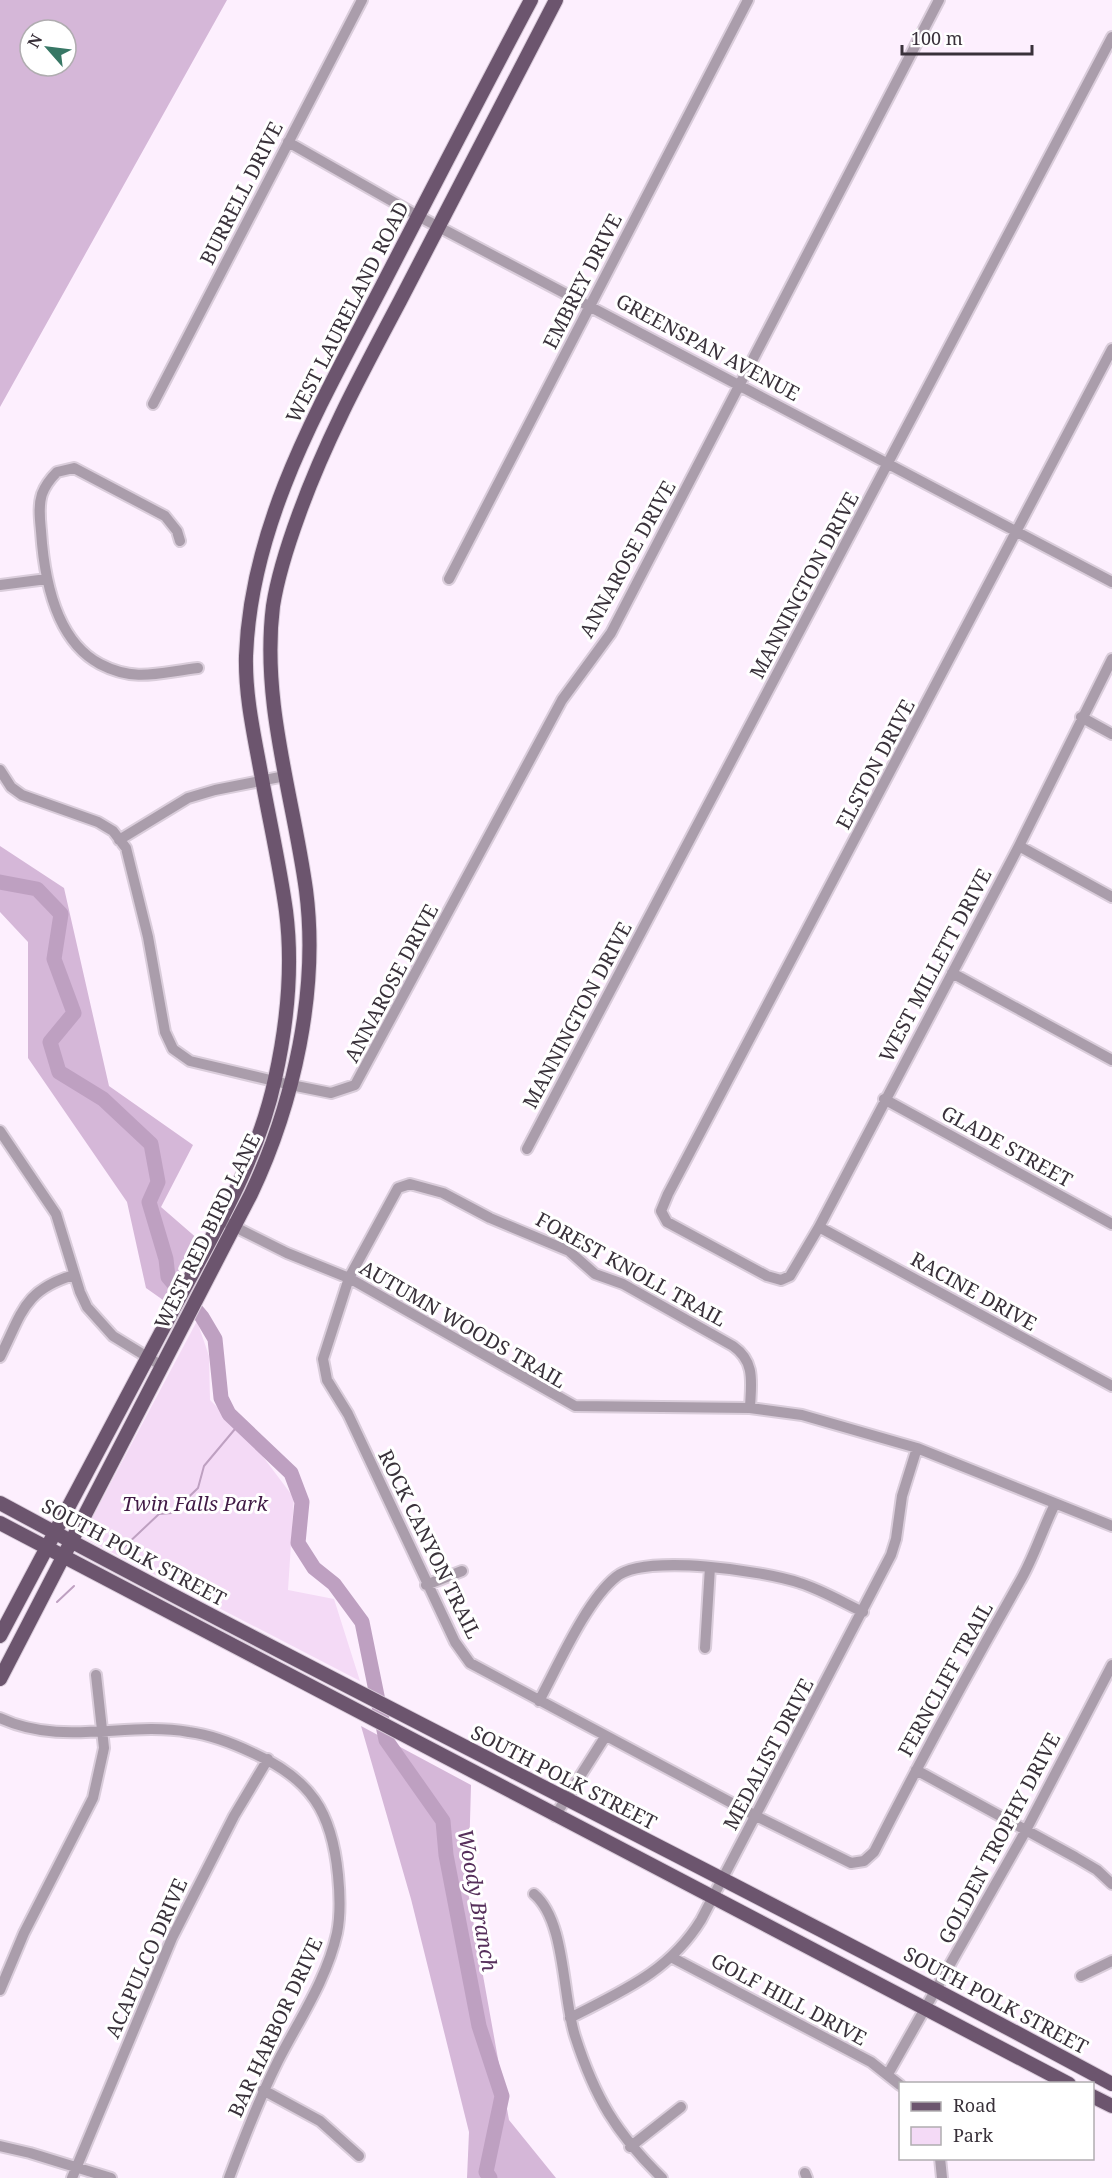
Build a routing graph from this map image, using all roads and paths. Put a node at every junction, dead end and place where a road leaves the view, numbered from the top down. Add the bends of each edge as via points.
1 (362, 0) edge
2 (531, 0) edge
3 (556, 0) edge
4 (748, 0) edge
5 (939, 0) edge
6 (1112, 37) edge
7 (288, 142) junction
8 (418, 216) junction
9 (439, 226) junction
10 (590, 305) junction
11 (1112, 350) edge
12 (740, 384) junction
13 (153, 404) dead end
14 (315, 413) junction
15 (336, 423) junction
16 (889, 464) junction
17 (1017, 532) junction
18 (180, 541) dead end
19 (47, 579) junction
20 (449, 579) dead end
21 (1112, 582) edge
22 (0, 585) edge
23 (270, 657) junction
24 (246, 659) junction
25 (1112, 659) edge
26 (198, 668) dead end
27 (1081, 717) junction
28 (1112, 734) edge
29 (0, 770) edge
30 (285, 776) junction
31 (262, 780) junction
32 (119, 840) junction
33 (1019, 846) junction
34 (1112, 897) edge
35 (952, 973) junction
36 (1112, 1060) edge
37 (275, 1081) junction
38 (291, 1085) junction
39 (884, 1099) junction
40 (0, 1131) edge
41 (527, 1149) dead end
42 (389, 1205) joint
43 (219, 1219) junction
44 (1112, 1224) edge
45 (234, 1227) junction
46 (819, 1227) junction
47 (74, 1275) junction
48 (349, 1278) junction
49 (781, 1280) joint
50 (0, 1357) edge
51 (148, 1358) junction
52 (162, 1366) junction
53 (1112, 1386) edge
54 (750, 1408) junction
55 (917, 1448) junction
56 (0, 1503) edge
57 (1055, 1504) junction
58 (0, 1523) edge
59 (1112, 1526) edge
60 (54, 1532) junction
61 (70, 1542) junction
62 (46, 1548) junction
63 (63, 1556) junction
64 (710, 1567) junction
65 (462, 1571) dead end
66 (426, 1585) junction
67 (863, 1612) junction
68 (0, 1636) edge
69 (705, 1648) dead end
70 (1112, 1665) edge
71 (96, 1675) dead end
72 (0, 1679) edge
73 (539, 1701) junction
74 (0, 1718) edge
75 (102, 1733) junction
76 (605, 1737) junction
77 (268, 1759) junction
78 (916, 1770) junction
79 (564, 1797) junction
80 (555, 1816) junction
81 (756, 1816) junction
82 (1025, 1832) junction
83 (857, 1863) joint
84 (722, 1880) junction
85 (1112, 1884) edge
86 (534, 1894) dead end
87 (712, 1898) junction
88 (673, 1958) junction
89 (1112, 1961) edge
90 (1082, 1976) dead end
91 (937, 1989) junction
92 (0, 1990) edge
93 (927, 2008) junction
94 (570, 2018) junction
95 (888, 2074) junction
96 (1065, 2082) edge
97 (899, 2084) edge
98 (1112, 2084) edge
99 (263, 2090) junction
100 (1094, 2097) edge
101 (1112, 2106) edge
102 (681, 2107) dead end
103 (0, 2146) edge
104 (630, 2147) junction
105 (359, 2156) dead end
106 (940, 2160) edge
107 (74, 2173) edge
108 (111, 2178) edge
109 (229, 2178) edge
110 (662, 2178) edge
111 (942, 2178) edge

1 - 7 street, BURRELL DRIVE
2 - 8 main road, WEST LAURELAND ROAD
3 - 9 main road, WEST LAURELAND ROAD
4 - 10 street, EMBREY DRIVE
5 - 12 street, ANNAROSE DRIVE
6 - 16 street, MANNINGTON DRIVE
7 - 8 street, GREENSPAN AVENUE
7 - 13 street, BURRELL DRIVE
8 - 9 street, GREENSPAN AVENUE
8 - 14 main road, WEST LAURELAND ROAD
9 - 10 street, GREENSPAN AVENUE
9 - 15 main road, WEST LAURELAND ROAD
10 - 12 street, GREENSPAN AVENUE
10 - 20 street, EMBREY DRIVE
11 - 17 street, ELSTON DRIVE
12 - 16 street, GREENSPAN AVENUE
12 - 38 street, ANNAROSE DRIVE via 611,633 562,700 360,1079 340,1092
14 - 15 main road
14 - 24 main road, WEST LAURELAND ROAD via 263,549 251,602
15 - 23 main road, WEST LAURELAND ROAD via 309,486 278,578
16 - 17 street, GREENSPAN AVENUE
16 - 41 street, MANNINGTON DRIVE
17 - 21 street, GREENSPAN AVENUE
17 - 49 street, ELSTON DRIVE via 661,1212 667,1222
18 - 19 street via 165,516 82,471 66,468 53,476 42,495 40,520
19 - 22 street
19 - 26 street via 70,636 98,663 134,677
23 - 24 main road
23 - 30 main road, WEST RED BIRD LANE
24 - 31 main road, WEST RED BIRD LANE
25 - 27 street, WEST MILLETT DRIVE
27 - 28 street
27 - 33 street, WEST MILLETT DRIVE
29 - 32 street via 11,788 22,795 98,822
30 - 31 street
30 - 38 main road, WEST RED BIRD LANE via 306,890 311,959
31 - 32 street via 188,798
31 - 37 main road, WEST RED BIRD LANE via 286,914 288,954 285,1020
32 - 37 street, ANNAROSE DRIVE via 130,860 170,1046 190,1061
33 - 34 street
33 - 35 street, WEST MILLETT DRIVE
35 - 36 street
35 - 39 street, WEST MILLETT DRIVE
37 - 38 street, ANNAROSE DRIVE
37 - 43 main road, WEST RED BIRD LANE via 253,1150
38 - 45 main road, WEST RED BIRD LANE via 267,1161
39 - 44 street, GLADE STREET
39 - 46 street, WEST MILLETT DRIVE
40 - 47 street via 56,1214
42 - 48 street, ROCK CANYON TRAIL
42 - 54 street, FOREST KNOLL TRAIL via 398,1188 419,1185 569,1251 595,1274 623,1284 744,1353 751,1368
43 - 45 street, AUTUMN WOODS TRAIL
43 - 51 main road, WEST RED BIRD LANE
45 - 48 street, AUTUMN WOODS TRAIL
45 - 52 main road, WEST RED BIRD LANE
46 - 49 street, WEST MILLETT DRIVE via 790,1276
46 - 53 street, RACINE DRIVE
47 - 50 street via 45,1285 29,1300
47 - 51 street via 82,1298 99,1322
48 - 54 street, AUTUMN WOODS TRAIL via 575,1406
48 - 66 street, ROCK CANYON TRAIL via 323,1359 324,1369
51 - 52 street
51 - 60 main road, WEST RED BIRD LANE
52 - 61 main road, WEST RED BIRD LANE
54 - 55 street, AUTUMN WOODS TRAIL via 802,1415
55 - 57 street, AUTUMN WOODS TRAIL
55 - 67 street, MEDALIST DRIVE via 902,1496 891,1555
56 - 60 main road, SOUTH POLK STREET
57 - 59 street, AUTUMN WOODS TRAIL
57 - 78 street, FERNCLIFF TRAIL via 1020,1582
58 - 62 main road, SOUTH POLK STREET
60 - 61 main road, SOUTH POLK STREET
60 - 62 main road, WEST RED BIRD LANE
61 - 63 main road, WEST RED BIRD LANE
61 - 79 main road, SOUTH POLK STREET
62 - 63 main road, SOUTH POLK STREET
62 - 68 main road, WEST RED BIRD LANE
63 - 72 main road, WEST RED BIRD LANE
63 - 80 main road, SOUTH POLK STREET
64 - 67 street via 801,1583
64 - 69 street
64 - 73 street via 633,1567 615,1578 594,1603
65 - 66 street
66 - 73 street, ROCK CANYON TRAIL via 470,1663
67 - 81 street, MEDALIST DRIVE
70 - 82 street, GOLDEN TROPHY DRIVE
71 - 75 street
73 - 76 street, ROCK CANYON TRAIL
74 - 75 street, BAR HARBOR DRIVE via 48,1732
75 - 77 street, BAR HARBOR DRIVE via 185,1731 225,1740
75 - 92 street via 104,1748 93,1798 24,1933
76 - 79 street
76 - 81 street, ROCK CANYON TRAIL
77 - 99 street, BAR HARBOR DRIVE via 298,1779 322,1808 333,1839 341,1901 330,1958
77 - 107 street, ACAPULCO DRIVE via 234,1816 172,1938
78 - 82 street
78 - 83 street, FERNCLIFF TRAIL via 874,1852
79 - 80 street
79 - 84 main road, SOUTH POLK STREET
80 - 87 main road, SOUTH POLK STREET
81 - 83 street, ROCK CANYON TRAIL via 845,1862
81 - 84 street, MEDALIST DRIVE
82 - 85 street via 1097,1870
82 - 91 street, GOLDEN TROPHY DRIVE
84 - 87 street, MEDALIST DRIVE
84 - 91 main road, SOUTH POLK STREET
86 - 94 street via 545,1904 553,1922
87 - 88 street, MEDALIST DRIVE via 691,1936
87 - 93 main road, SOUTH POLK STREET
88 - 94 street, MEDALIST DRIVE
88 - 95 street, GOLF HILL DRIVE
89 - 90 street
91 - 93 street, GOLDEN TROPHY DRIVE
91 - 98 main road, SOUTH POLK STREET
93 - 95 street, GOLDEN TROPHY DRIVE
93 - 96 main road, SOUTH POLK STREET
94 - 104 street via 591,2078
95 - 97 street
99 - 105 street via 320,2121
99 - 109 street, BAR HARBOR DRIVE
100 - 101 main road
102 - 104 street
103 - 107 street via 30,2152
104 - 110 street
106 - 111 street
107 - 108 street

